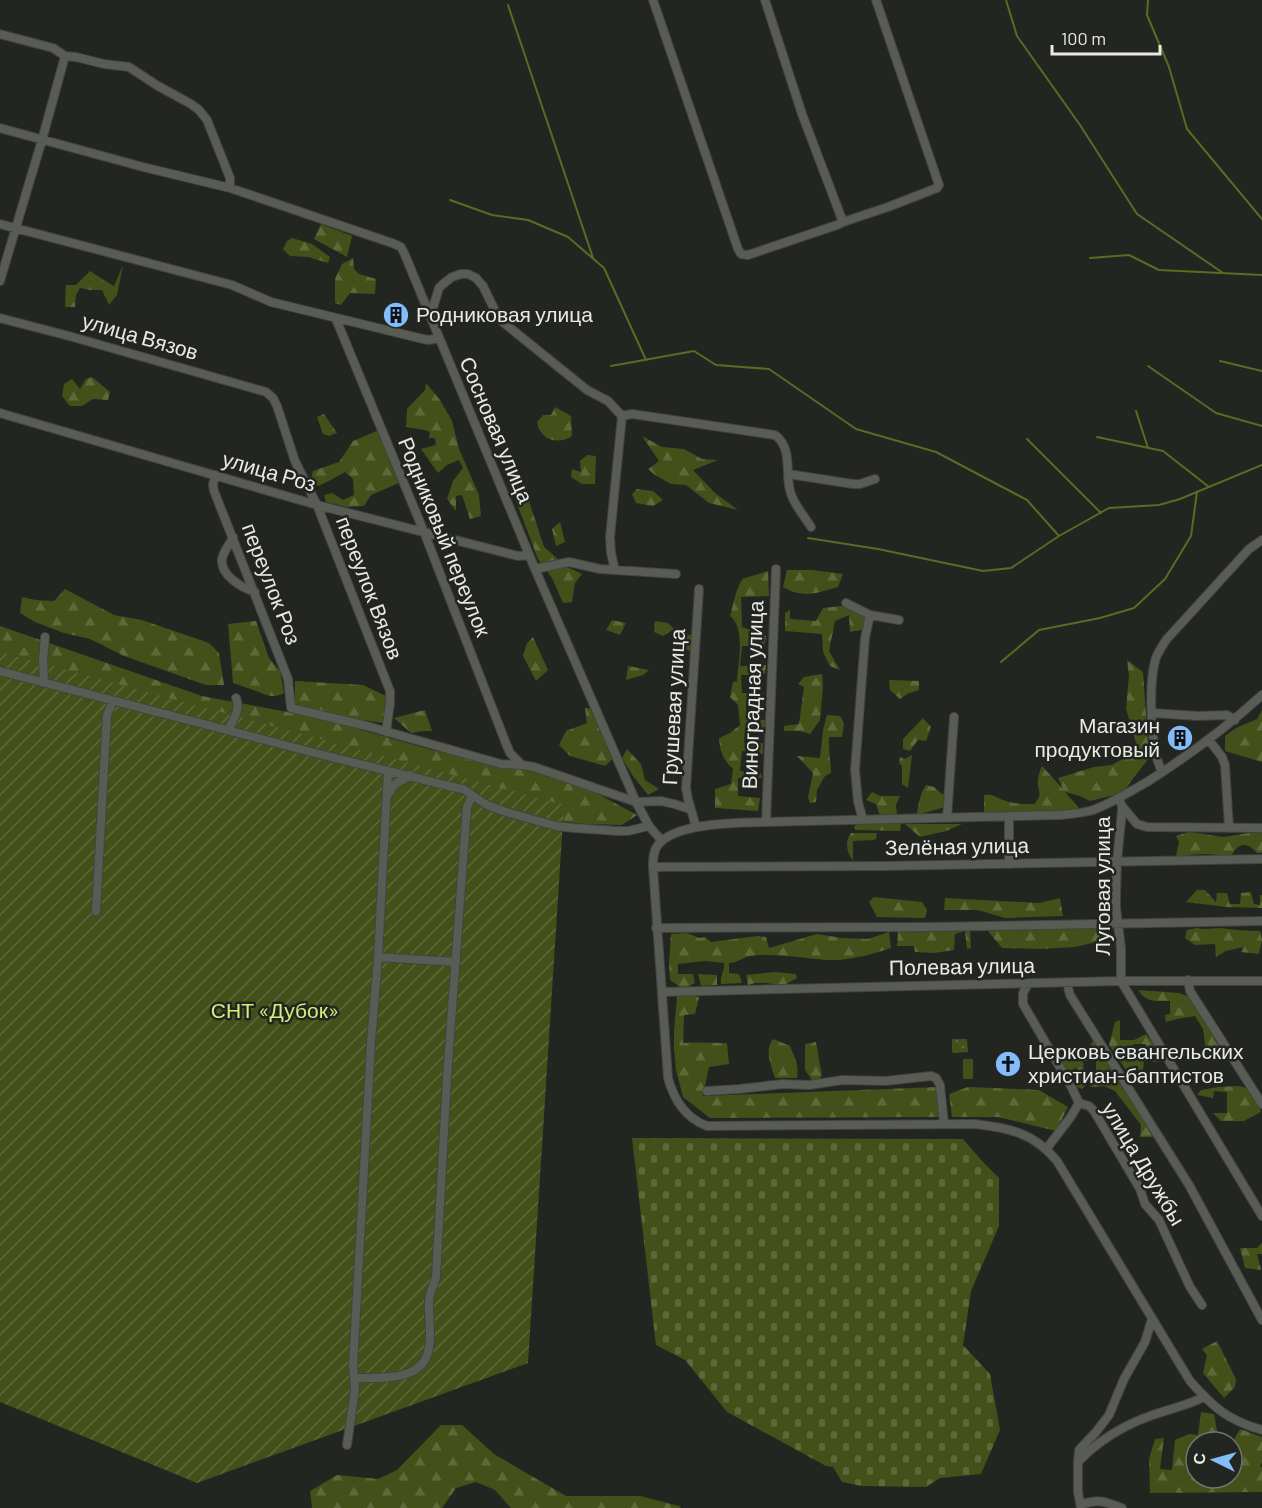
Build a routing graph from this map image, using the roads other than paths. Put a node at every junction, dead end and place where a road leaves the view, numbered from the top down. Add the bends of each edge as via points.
1 (653, 0) edge
2 (765, 0) edge
3 (876, 0) edge
4 (0, 34) edge
5 (65, 56) junction
6 (0, 128) edge
7 (42, 140) junction
8 (230, 188) junction
9 (843, 222) junction
10 (0, 224) edge
11 (15, 229) junction
12 (0, 281) edge
13 (429, 314) junction
14 (0, 318) edge
15 (336, 319) junction
16 (439, 338) junction
17 (270, 394) joint
18 (0, 412) edge
19 (622, 416) junction
20 (788, 474) junction
21 (215, 475) junction
22 (875, 479) dead end
23 (317, 505) junction
24 (811, 527) dead end
25 (424, 532) junction
26 (233, 537) junction
27 (1262, 540) edge
28 (529, 555) junction
29 (776, 568) dead end
30 (535, 569) junction
31 (615, 570) junction
32 (676, 574) dead end
33 (699, 589) dead end
34 (255, 592) junction
35 (846, 603) dead end
36 (870, 615) junction
37 (899, 620) dead end
38 (45, 637) dead end
39 (0, 671) edge
40 (44, 682) junction
41 (1262, 695) edge
42 (236, 698) dead end
43 (112, 701) junction
44 (1153, 713) junction
45 (954, 717) dead end
46 (1235, 720) junction
47 (228, 730) junction
48 (387, 732) junction
49 (1209, 740) junction
50 (522, 765) junction
51 (388, 771) junction
52 (1162, 772) junction
53 (411, 775) junction
54 (472, 796) junction
55 (386, 798) junction
56 (636, 802) junction
57 (1120, 803) junction
58 (690, 809) junction
59 (1009, 816) junction
60 (947, 818) junction
61 (863, 820) junction
62 (766, 822) junction
63 (649, 826) junction
64 (696, 827) junction
65 (1229, 828) junction
66 (1262, 828) edge
67 (662, 841) junction
68 (1262, 859) edge
69 (1117, 861) junction
70 (1009, 864) junction
71 (653, 867) junction
72 (96, 911) dead end
73 (1262, 921) edge
74 (1118, 924) junction
75 (656, 928) junction
76 (378, 957) junction
77 (456, 962) junction
78 (1188, 980) junction
79 (1121, 981) junction
80 (1067, 982) junction
81 (1261, 983) edge
82 (1028, 984) junction
83 (662, 992) junction
84 (706, 1090) dead end
85 (1079, 1103) junction
86 (1262, 1104) edge
87 (944, 1124) junction
88 (1047, 1148) junction
89 (1247, 1190) junction
90 (1262, 1205) edge
91 (1262, 1216) edge
92 (1202, 1305) dead end
93 (1152, 1319) junction
94 (1262, 1320) edge
95 (354, 1378) junction
96 (1204, 1397) junction
97 (1262, 1430) edge
98 (347, 1445) dead end
99 (1078, 1462) junction
100 (1081, 1507) edge
101 (1122, 1508) edge

1 - 9 street via 741,254 748,255
2 - 9 street
3 - 9 street via 939,185
4 - 5 street via 53,48
5 - 7 street
5 - 8 street via 129,67 199,110 207,120 231,180
6 - 7 street, Сосновая улица
7 - 8 street, Сосновая улица
7 - 11 street
8 - 13 street, Сосновая улица via 400,247
10 - 11 street
11 - 12 street
11 - 15 street via 232,285 271,302
13 - 16 street, Сосновая улица
13 - 19 street via 439,288 452,277 468,274 476,278 502,322 587,390 608,401
14 - 17 street, улица Вязов
15 - 16 street via 423,339
15 - 25 street, Родниковый переулок
16 - 28 street, Сосновая улица
17 - 23 street, переулок Вязов via 295,461
18 - 21 street, улица Роз
19 - 20 street via 632,414 776,435 786,451
19 - 31 street via 610,537
20 - 22 street via 853,484
20 - 24 street via 790,493
21 - 23 street, улица Роз
21 - 26 street, переулок Роз via 214,491
23 - 25 street, улица Роз
23 - 48 street, переулок Вязов via 390,691
25 - 28 street, улица Роз via 518,556
25 - 50 street, Родниковый переулок via 507,746
26 - 34 street, переулок Роз
26 - 34 street via 222,559 225,572
27 - 44 street via 1166,640 1155,661
28 - 30 street, Сосновая улица
29 - 62 street, Виноградная улица
30 - 31 street via 569,562
30 - 56 street, Сосновая улица
31 - 32 street
33 - 58 street, Грушевая улица via 687,788
34 - 48 street, переулок Роз via 288,679 291,708
35 - 36 street
36 - 37 street
36 - 61 street via 855,770
38 - 40 street
39 - 40 street
40 - 43 street
41 - 46 street
42 - 47 street via 238,707
43 - 47 street
43 - 72 street via 107,715
44 - 46 street via 1227,715
44 - 52 street via 1155,751
45 - 60 street
46 - 49 street
47 - 51 street
48 - 50 street via 501,764
49 - 52 street
49 - 65 street via 1225,765
50 - 56 street
51 - 53 street
51 - 55 street
52 - 57 street
53 - 54 street via 463,789
53 - 55 street via 394,785
54 - 63 street via 506,812 556,826 618,831
54 - 77 street via 467,807
55 - 76 street
56 - 58 street via 661,801
56 - 63 street, Сосновая улица
57 - 59 street via 1076,813
57 - 65 street via 1141,826
57 - 69 street, Луговая улица
58 - 64 street, Грушевая улица
59 - 60 street
59 - 70 street
60 - 61 street
61 - 62 street
62 - 64 street
63 - 67 street, Сосновая улица
64 - 67 street
65 - 66 street
67 - 71 street via 655,851
68 - 69 street, Зелёная улица
69 - 70 street, Зелёная улица
69 - 74 street, Луговая улица
70 - 71 street, Зелёная улица
71 - 75 street
73 - 74 street
74 - 75 street
74 - 79 street, Луговая улица
75 - 83 street
76 - 77 street
76 - 95 street
77 - 95 street via 436,1277 429,1301 430,1346 427,1357 415,1371 385,1378
78 - 79 street, Полевая улица
78 - 81 street, Полевая улица
78 - 86 street via 1190,991
79 - 80 street, Полевая улица
79 - 89 street, Луговая улица
80 - 82 street, Полевая улица
80 - 94 street via 1070,995 1189,1185
82 - 83 street, Полевая улица
82 - 85 street, улица Дружбы via 1023,1004
83 - 87 street via 668,1078 680,1105 696,1122 707,1126
84 - 87 street via 931,1076 940,1085
85 - 88 street
85 - 92 street, улица Дружбы via 1094,1111 1140,1189 1144,1204 1159,1220
87 - 88 street via 994,1126 1030,1137
88 - 93 street
89 - 90 street, Луговая улица
89 - 91 street, Луговая улица
93 - 96 street
93 - 99 street via 1145,1342 1109,1415 1079,1450
95 - 98 street
96 - 97 street via 1220,1412
96 - 99 street via 1138,1420 1107,1437
99 - 100 street
100 - 101 street via 1095,1500

